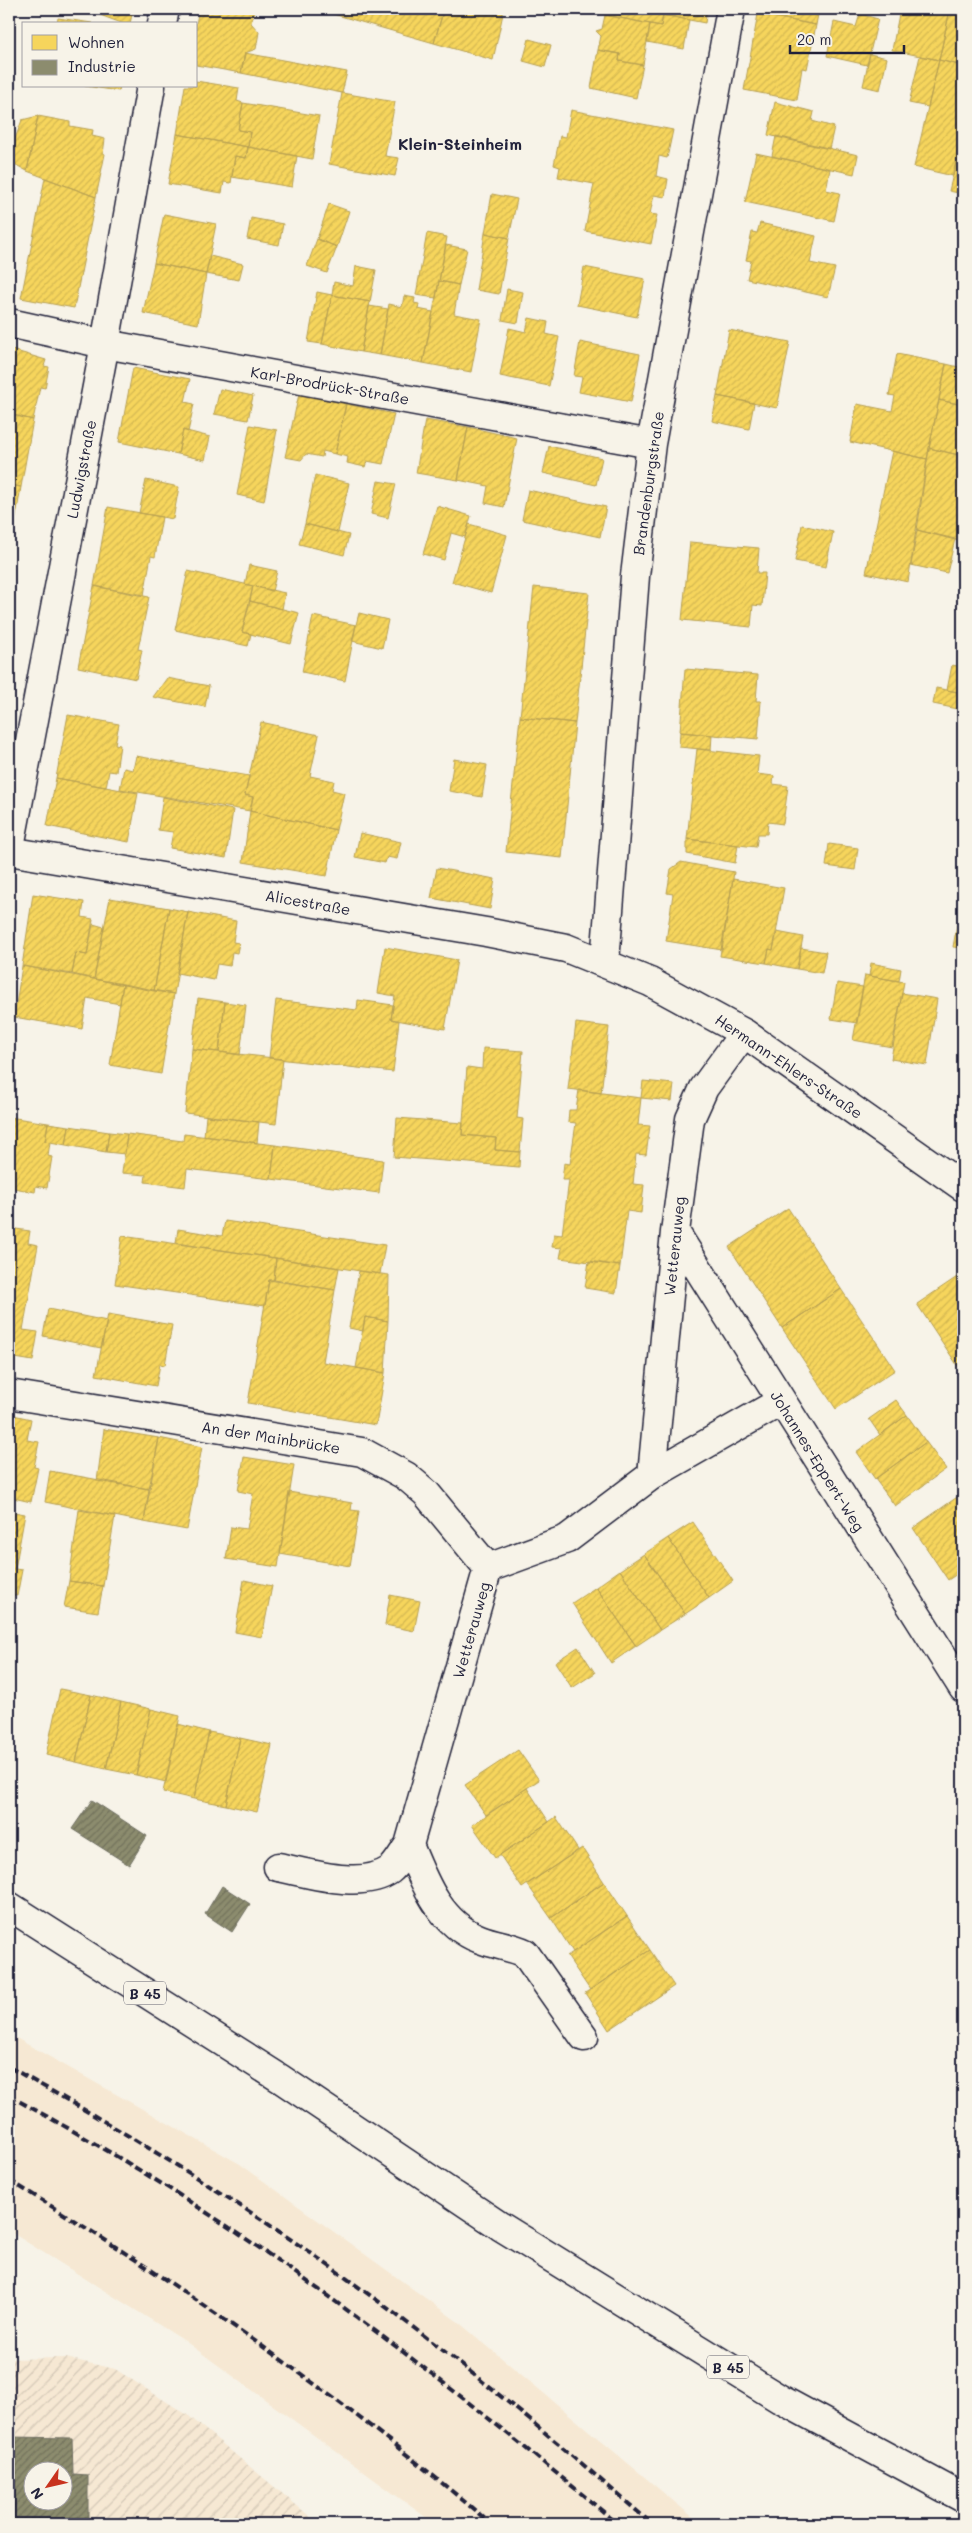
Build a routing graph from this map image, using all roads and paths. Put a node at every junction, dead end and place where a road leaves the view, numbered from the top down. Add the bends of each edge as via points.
1 (165, 9) edge
2 (731, 9) edge
3 (162, 22) edge
4 (151, 88) edge
5 (9, 323) edge
6 (105, 344) junction
7 (651, 444) junction
8 (9, 851) edge
9 (605, 962) junction
10 (744, 1033) junction
11 (963, 1187) edge
12 (675, 1232) junction
13 (9, 1394) edge
14 (780, 1402) junction
15 (652, 1476) junction
16 (488, 1568) junction
17 (963, 1688) edge
18 (409, 1845) junction
19 (278, 1867) dead end
20 (9, 1906) edge
21 (584, 2037) dead end
22 (963, 2498) edge

1 - 3 street
2 - 7 street, Brandenburgstraße
4 - 6 street, Ludwigstraße
5 - 6 street, Karl-Brodrück-Straße
6 - 7 street, Karl-Brodrück-Straße
6 - 8 street, Ludwigstraße
7 - 9 street, Brandenburgstraße via 635,576
8 - 9 street, Alicestraße via 486,932 566,948
9 - 10 street, Hermann-Ehlers-Straße
10 - 11 street, Hermann-Ehlers-Straße
10 - 12 street, Wetterauweg via 704,1088 690,1119
12 - 14 street, Johannes-Eppert-Weg
12 - 15 street, Wetterauweg
13 - 16 street, An der Mainbrücke via 362,1452 406,1476 426,1493
14 - 15 street, Wetterauweg
14 - 17 street, Johannes-Eppert-Weg
15 - 16 street, Wetterauweg via 567,1539
16 - 18 street, Wetterauweg
18 - 19 street, Wetterauweg via 391,1870 370,1878 341,1878
18 - 21 street via 430,1893 445,1915 459,1928 478,1938 525,1953
20 - 22 street, B 45 via 281,2079 500,2226 780,2400

